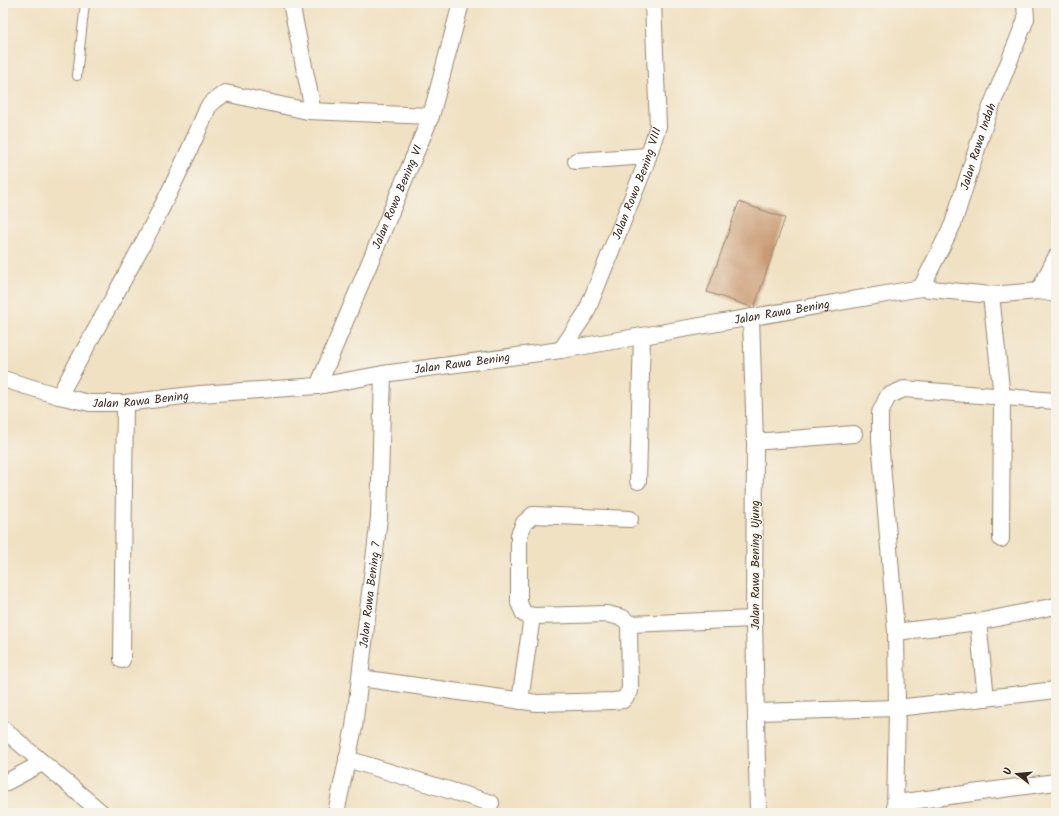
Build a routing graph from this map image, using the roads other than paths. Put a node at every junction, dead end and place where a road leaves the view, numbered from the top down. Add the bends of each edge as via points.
1 (85, 3) edge
2 (291, 3) edge
3 (461, 3) edge
4 (653, 3) edge
5 (1025, 3) edge
6 (77, 76) dead end
7 (308, 111) junction
8 (431, 116) junction
9 (648, 156) junction
10 (576, 161) dead end
11 (1056, 256) edge
12 (921, 288) junction
13 (1039, 291) junction
14 (1056, 294) edge
15 (991, 295) junction
16 (751, 318) junction
17 (642, 336) junction
18 (562, 350) junction
19 (383, 374) junction
20 (3, 379) edge
21 (318, 386) junction
22 (59, 396) junction
23 (1002, 397) junction
24 (1056, 401) edge
25 (125, 403) junction
26 (854, 434) dead end
27 (755, 442) junction
28 (638, 481) dead end
29 (630, 519) dead end
30 (1001, 539) dead end
31 (1056, 606) edge
32 (532, 616) junction
33 (754, 620) junction
34 (978, 622) junction
35 (629, 624) junction
36 (896, 632) junction
37 (122, 660) dead end
38 (360, 678) junction
39 (1056, 690) edge
40 (986, 698) junction
41 (520, 701) junction
42 (897, 708) junction
43 (756, 712) junction
44 (3, 729) edge
45 (347, 759) junction
46 (42, 762) junction
47 (1056, 782) edge
48 (3, 784) edge
49 (491, 803) dead end
50 (895, 808) edge
51 (102, 813) edge
52 (336, 813) edge
53 (758, 813) edge

1 - 6 lane
2 - 7 street via 312,100
3 - 8 street, Jalan Rowo Bening VI
4 - 9 street, Jalan Rowo Bening VIII via 658,126
5 - 12 street, Jalan Rawa Indah via 1026,19 987,117 953,224
7 - 8 street
7 - 22 street via 225,94 211,104 180,170
8 - 21 street, Jalan Rowo Bening VI
9 - 10 street
9 - 18 street, Jalan Rowo Bening VIII via 586,313
11 - 13 street
12 - 15 street, Jalan Rawa Bening
12 - 16 street, Jalan Rawa Bening
13 - 14 street, Jalan Rawa Bening
13 - 15 street, Jalan Rawa Bening
15 - 23 street
16 - 17 street, Jalan Rawa Bening
16 - 27 street, Jalan Rawa Bening Ujung
17 - 18 street, Jalan Rawa Bening
17 - 28 street
18 - 19 street, Jalan Rawa Bening
19 - 21 street, Jalan Rawa Bening
19 - 38 street, Jalan Rawa Bening 7 via 379,518
20 - 22 street, Jalan Rawa Bening
21 - 25 street, Jalan Rawa Bening via 200,394
22 - 25 street, Jalan Rawa Bening via 90,403
23 - 24 street
23 - 30 street
23 - 36 street via 904,388 888,396 880,413
25 - 37 street
26 - 27 street
27 - 33 street, Jalan Rawa Bening Ujung
29 - 32 street via 533,515 524,523 519,535 519,603 524,614
31 - 34 street
32 - 35 street via 607,614 623,618
32 - 41 street
33 - 35 street
33 - 43 street, Jalan Rawa Bening Ujung
34 - 36 street
34 - 40 street
35 - 41 street via 630,691 623,700 537,703
36 - 42 street
38 - 41 street
38 - 45 street, Jalan Rawa Bening 7
39 - 40 street
40 - 42 street
42 - 43 street
42 - 50 street
43 - 53 street, Jalan Rawa Bening Ujung
44 - 46 street
45 - 49 street
45 - 52 street, Jalan Rawa Bening 7
46 - 48 street
46 - 51 street
47 - 50 street

